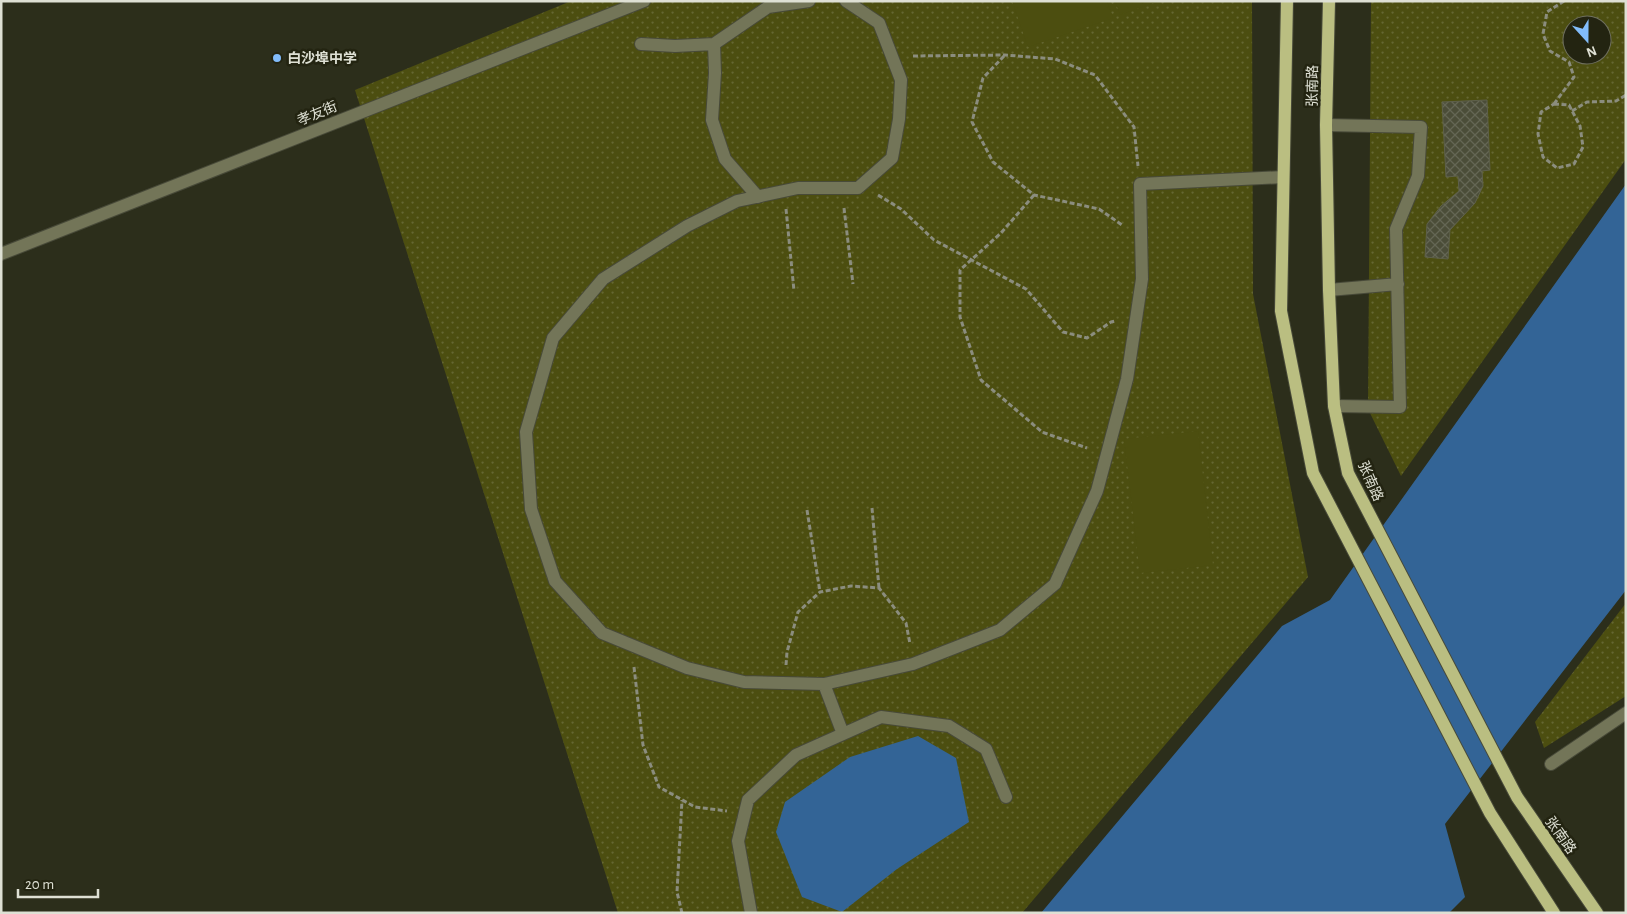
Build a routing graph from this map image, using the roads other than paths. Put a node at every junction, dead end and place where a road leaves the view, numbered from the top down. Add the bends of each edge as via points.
1 (644, 1) edge
2 (809, 1) edge
3 (846, 1) edge
4 (1287, 1) edge
5 (1329, 1) edge
6 (641, 44) dead end
7 (714, 44) junction
8 (1326, 125) junction
9 (1283, 177) junction
10 (758, 196) junction
11 (1, 254) edge
12 (1398, 284) junction
13 (1329, 290) junction
14 (1334, 406) junction
15 (824, 684) junction
16 (1626, 713) edge
17 (843, 734) junction
18 (1551, 764) dead end
19 (1006, 797) dead end
20 (751, 913) edge
21 (1554, 913) edge
22 (1597, 913) edge

1 - 11 street, 孝友街
2 - 7 street via 768,7
3 - 10 street via 879,23 901,80 892,158 858,188 798,188
4 - 9 main road, 张南路
5 - 8 main road, 张南路
6 - 7 street
7 - 10 street via 716,73 712,120 725,160
8 - 12 street via 1421,126 1418,176 1396,228
8 - 13 main road, 张南路
9 - 15 street via 1140,184 1142,279 1127,380 1097,491 1055,584 1000,630 913,664
9 - 21 main road, 张南路 via 1280,311 1313,473 1490,813
10 - 15 street via 737,200 687,226 603,279 553,338 526,432 531,509 555,581 602,633 687,668 744,682
12 - 13 street
12 - 14 street via 1400,407
13 - 14 main road, 张南路
14 - 22 main road, 张南路 via 1348,473 1517,797
15 - 17 street
16 - 18 street
17 - 19 street via 882,716 948,726 986,749
17 - 20 street via 796,755 748,800 738,841

